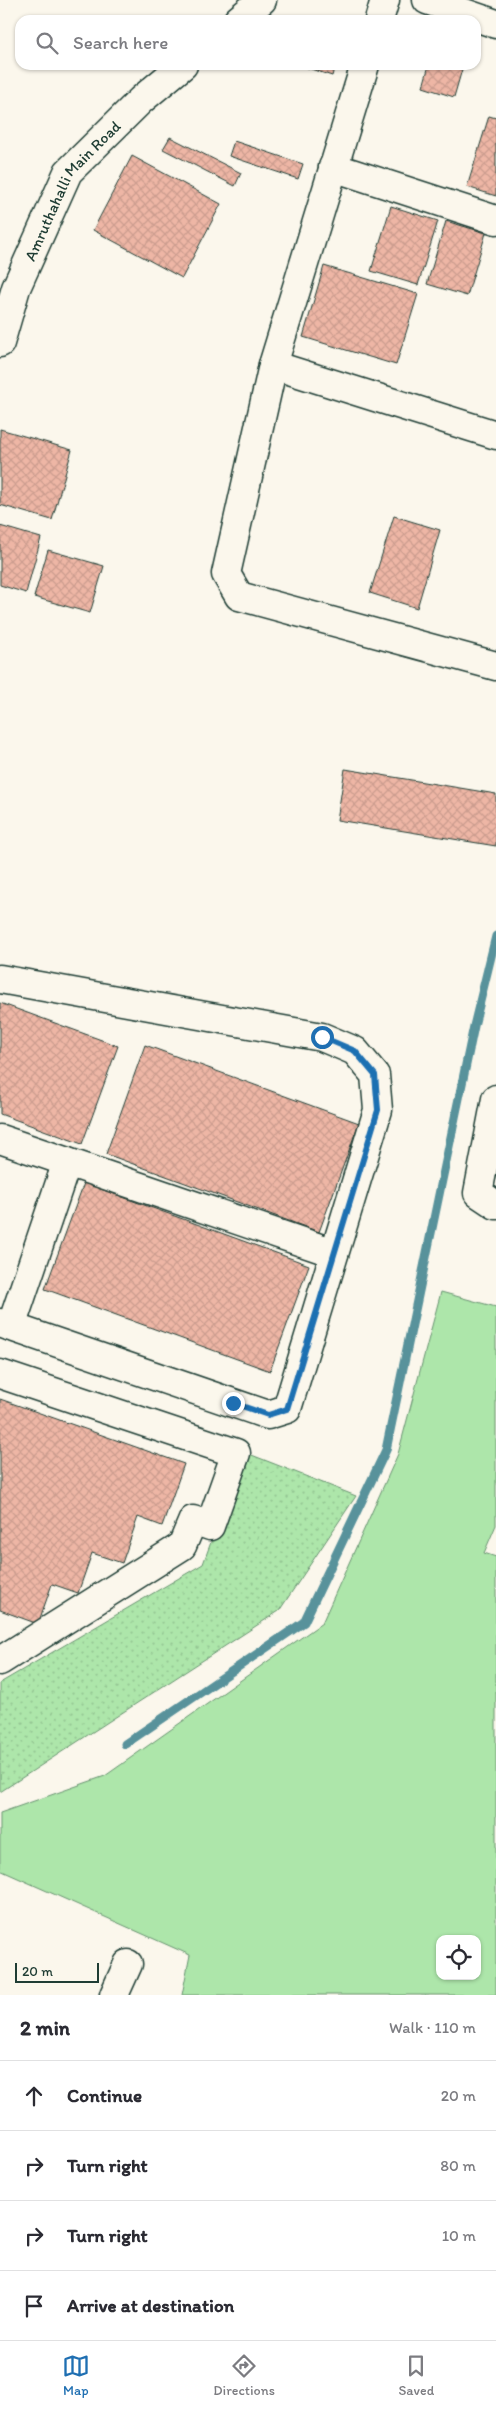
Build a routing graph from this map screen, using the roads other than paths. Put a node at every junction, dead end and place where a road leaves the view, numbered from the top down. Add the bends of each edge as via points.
1 (262, 0) edge
2 (385, 0) edge
3 (427, 0) edge
4 (244, 15) edge
5 (380, 15) edge
6 (470, 15) edge
7 (481, 19) edge
8 (496, 24) edge
9 (177, 70) edge
10 (363, 70) edge
11 (334, 167) junction
12 (496, 220) edge
13 (1, 334) edge
14 (273, 365) junction
15 (496, 435) edge
16 (496, 666) edge
17 (0, 979) edge
18 (496, 1099) edge
19 (0, 1139) edge
20 (68, 1162) junction
21 (496, 1205) edge
22 (334, 1253) junction
23 (5, 1325) edge
24 (0, 1374) edge
25 (0, 1660) edge
26 (128, 1964) dead end
27 (114, 1995) edge

1 - 4 street
2 - 5 street
3 - 6 street
7 - 8 street
9 - 13 street, Amruthahalli Main Road via 141,100 68,172 16,288
10 - 11 street
11 - 12 street
11 - 14 street
14 - 15 street
14 - 16 street via 226,574 239,596
17 - 22 street via 322,1037 355,1051 375,1075 378,1110
18 - 21 street via 478,1193
19 - 20 street
20 - 22 street
20 - 23 street
22 - 23 street via 287,1409 268,1415
24 - 25 street via 236,1453 210,1526 193,1520 182,1546
26 - 27 street

